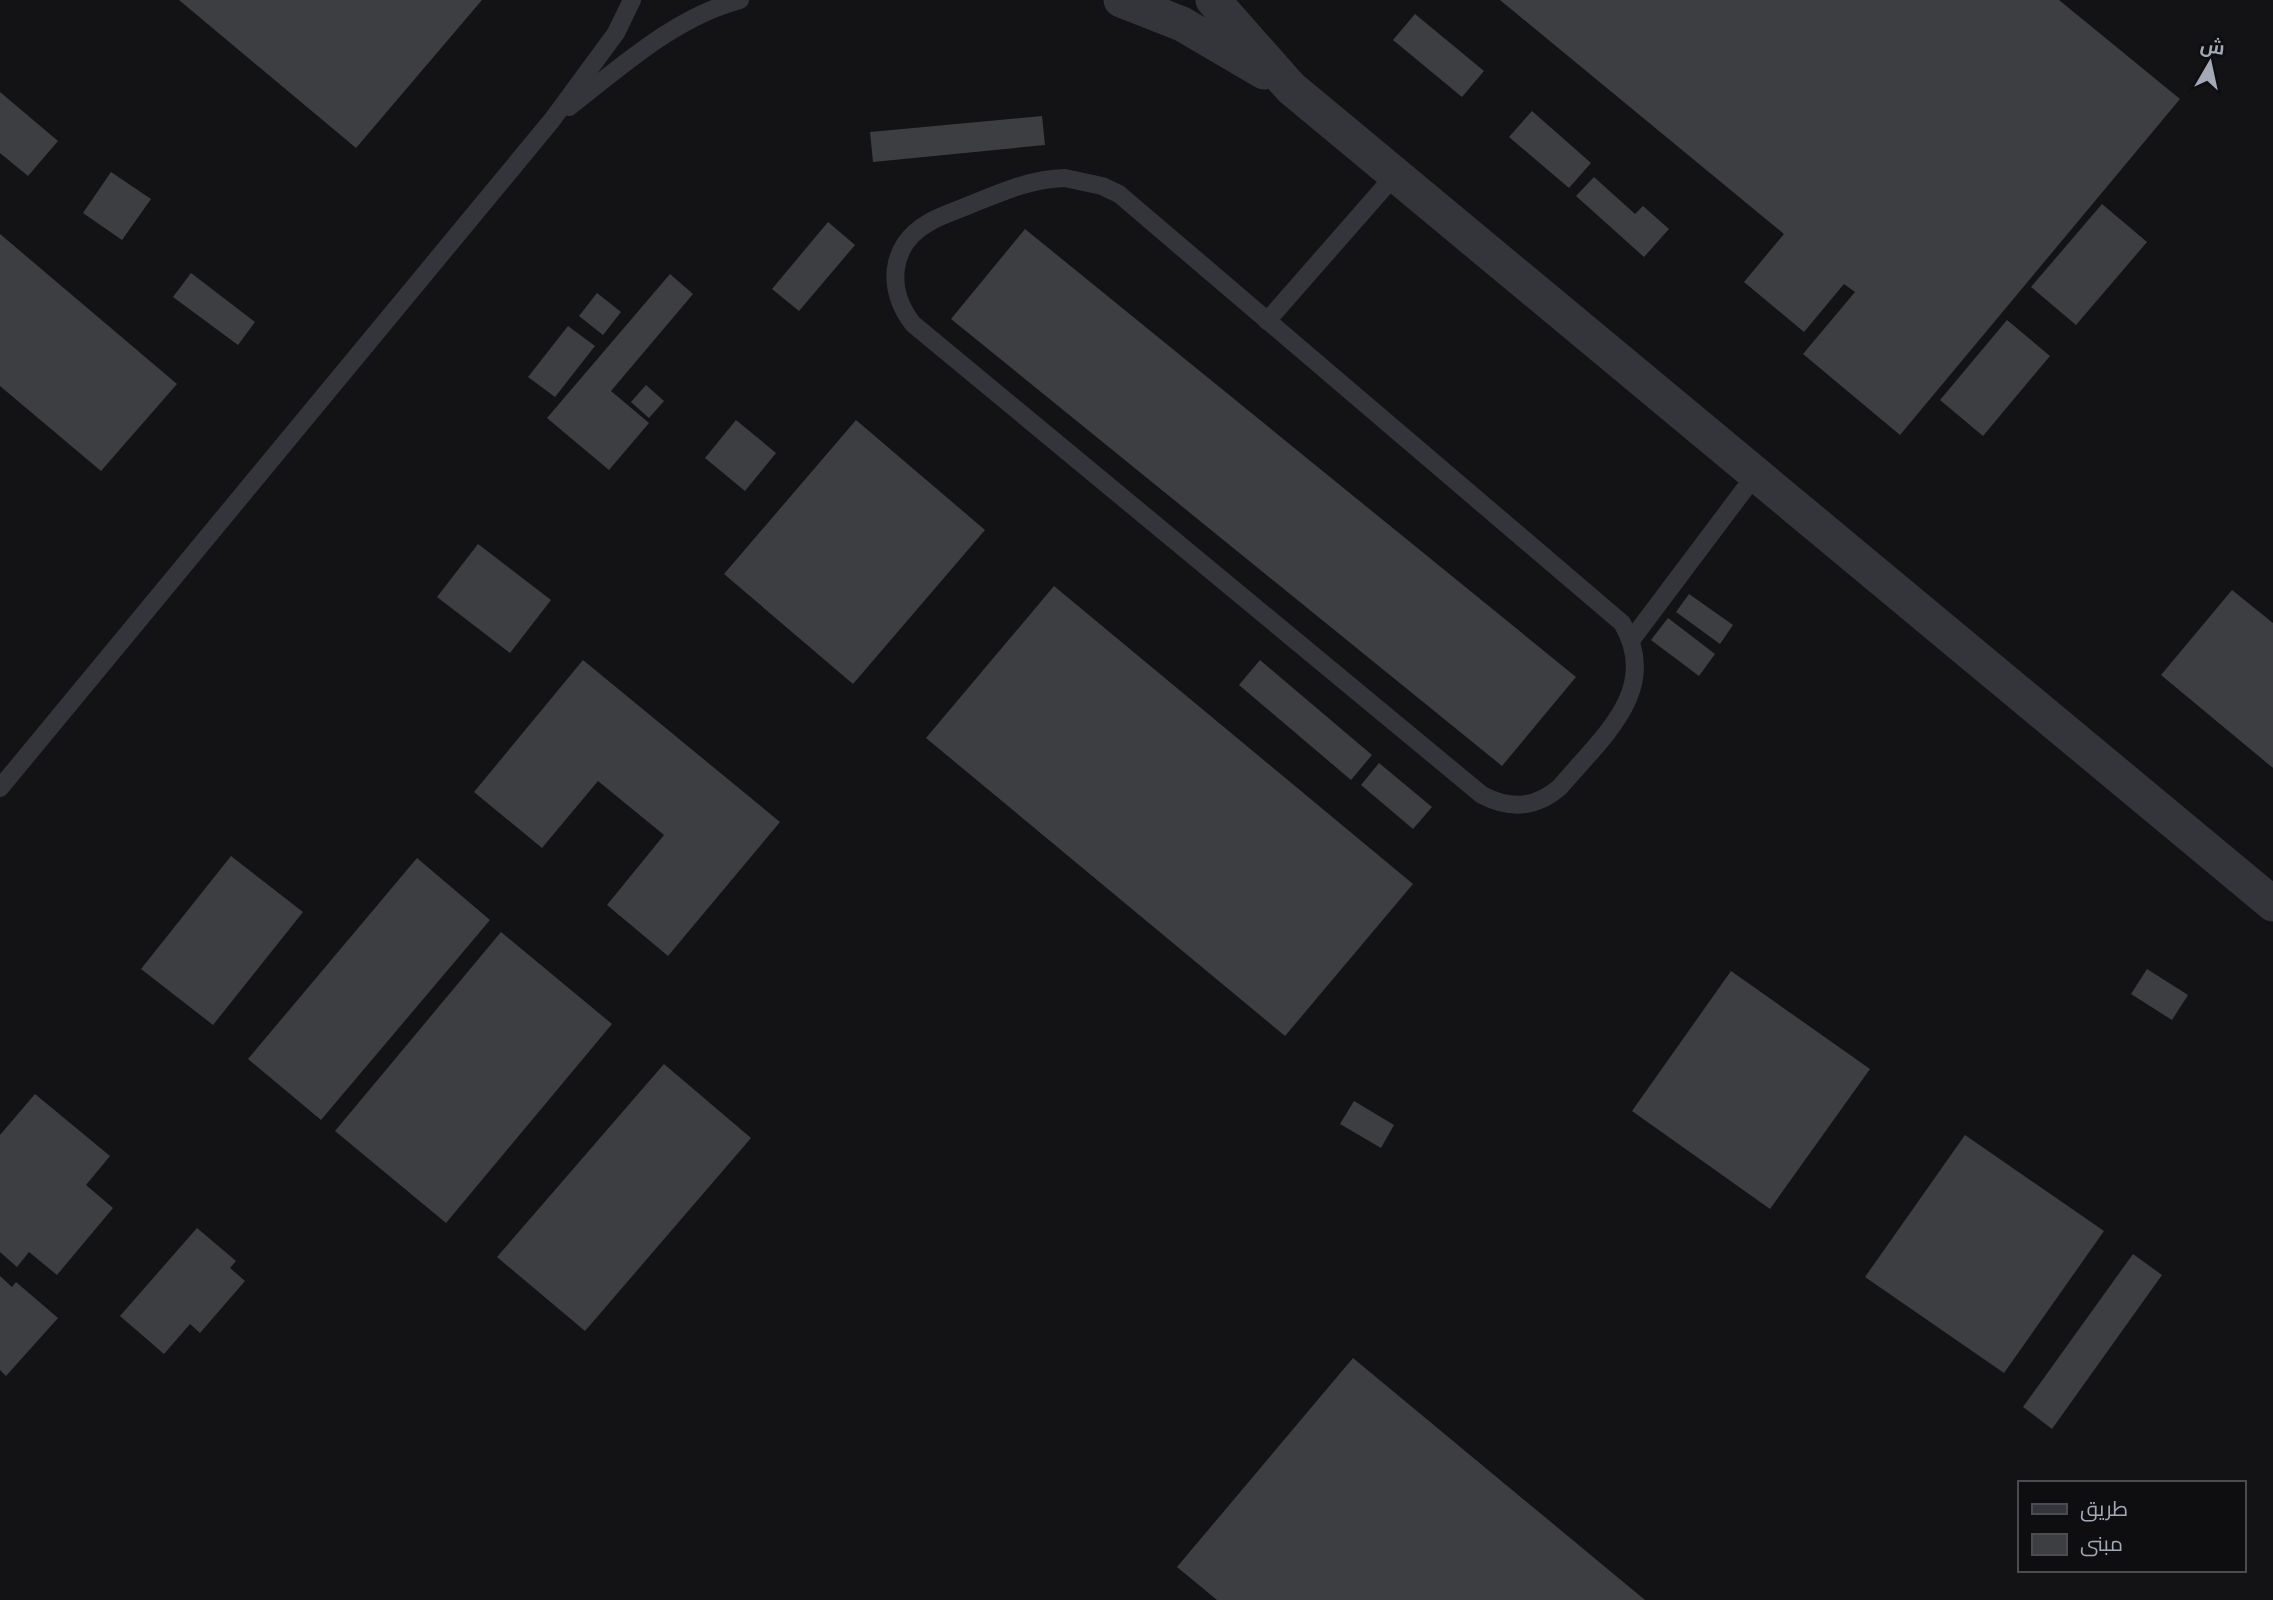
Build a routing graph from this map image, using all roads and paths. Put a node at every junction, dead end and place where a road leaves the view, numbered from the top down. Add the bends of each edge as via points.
1 (632, 0) edge
2 (740, 0) edge
3 (1121, 0) edge
4 (1213, 0) edge
5 (1291, 88) junction
6 (552, 120) junction
7 (1395, 175) junction
8 (1267, 321) junction
9 (1756, 474) junction
10 (1632, 639) junction
11 (0, 788) edge
12 (2273, 904) edge

1 - 6 lane via 616,33
2 - 6 lane via 713,7 641,51
3 - 5 street via 1182,24
4 - 5 street
5 - 7 street
6 - 11 lane
7 - 8 lane
7 - 9 street
8 - 10 lane via 1606,607
8 - 10 lane via 1119,194 1084,180 1043,179 1021,184 929,222 903,245 896,261 896,295 913,324 1494,801 1520,806 1535,803 1560,787 1627,704 1635,685
9 - 10 lane
9 - 12 street

